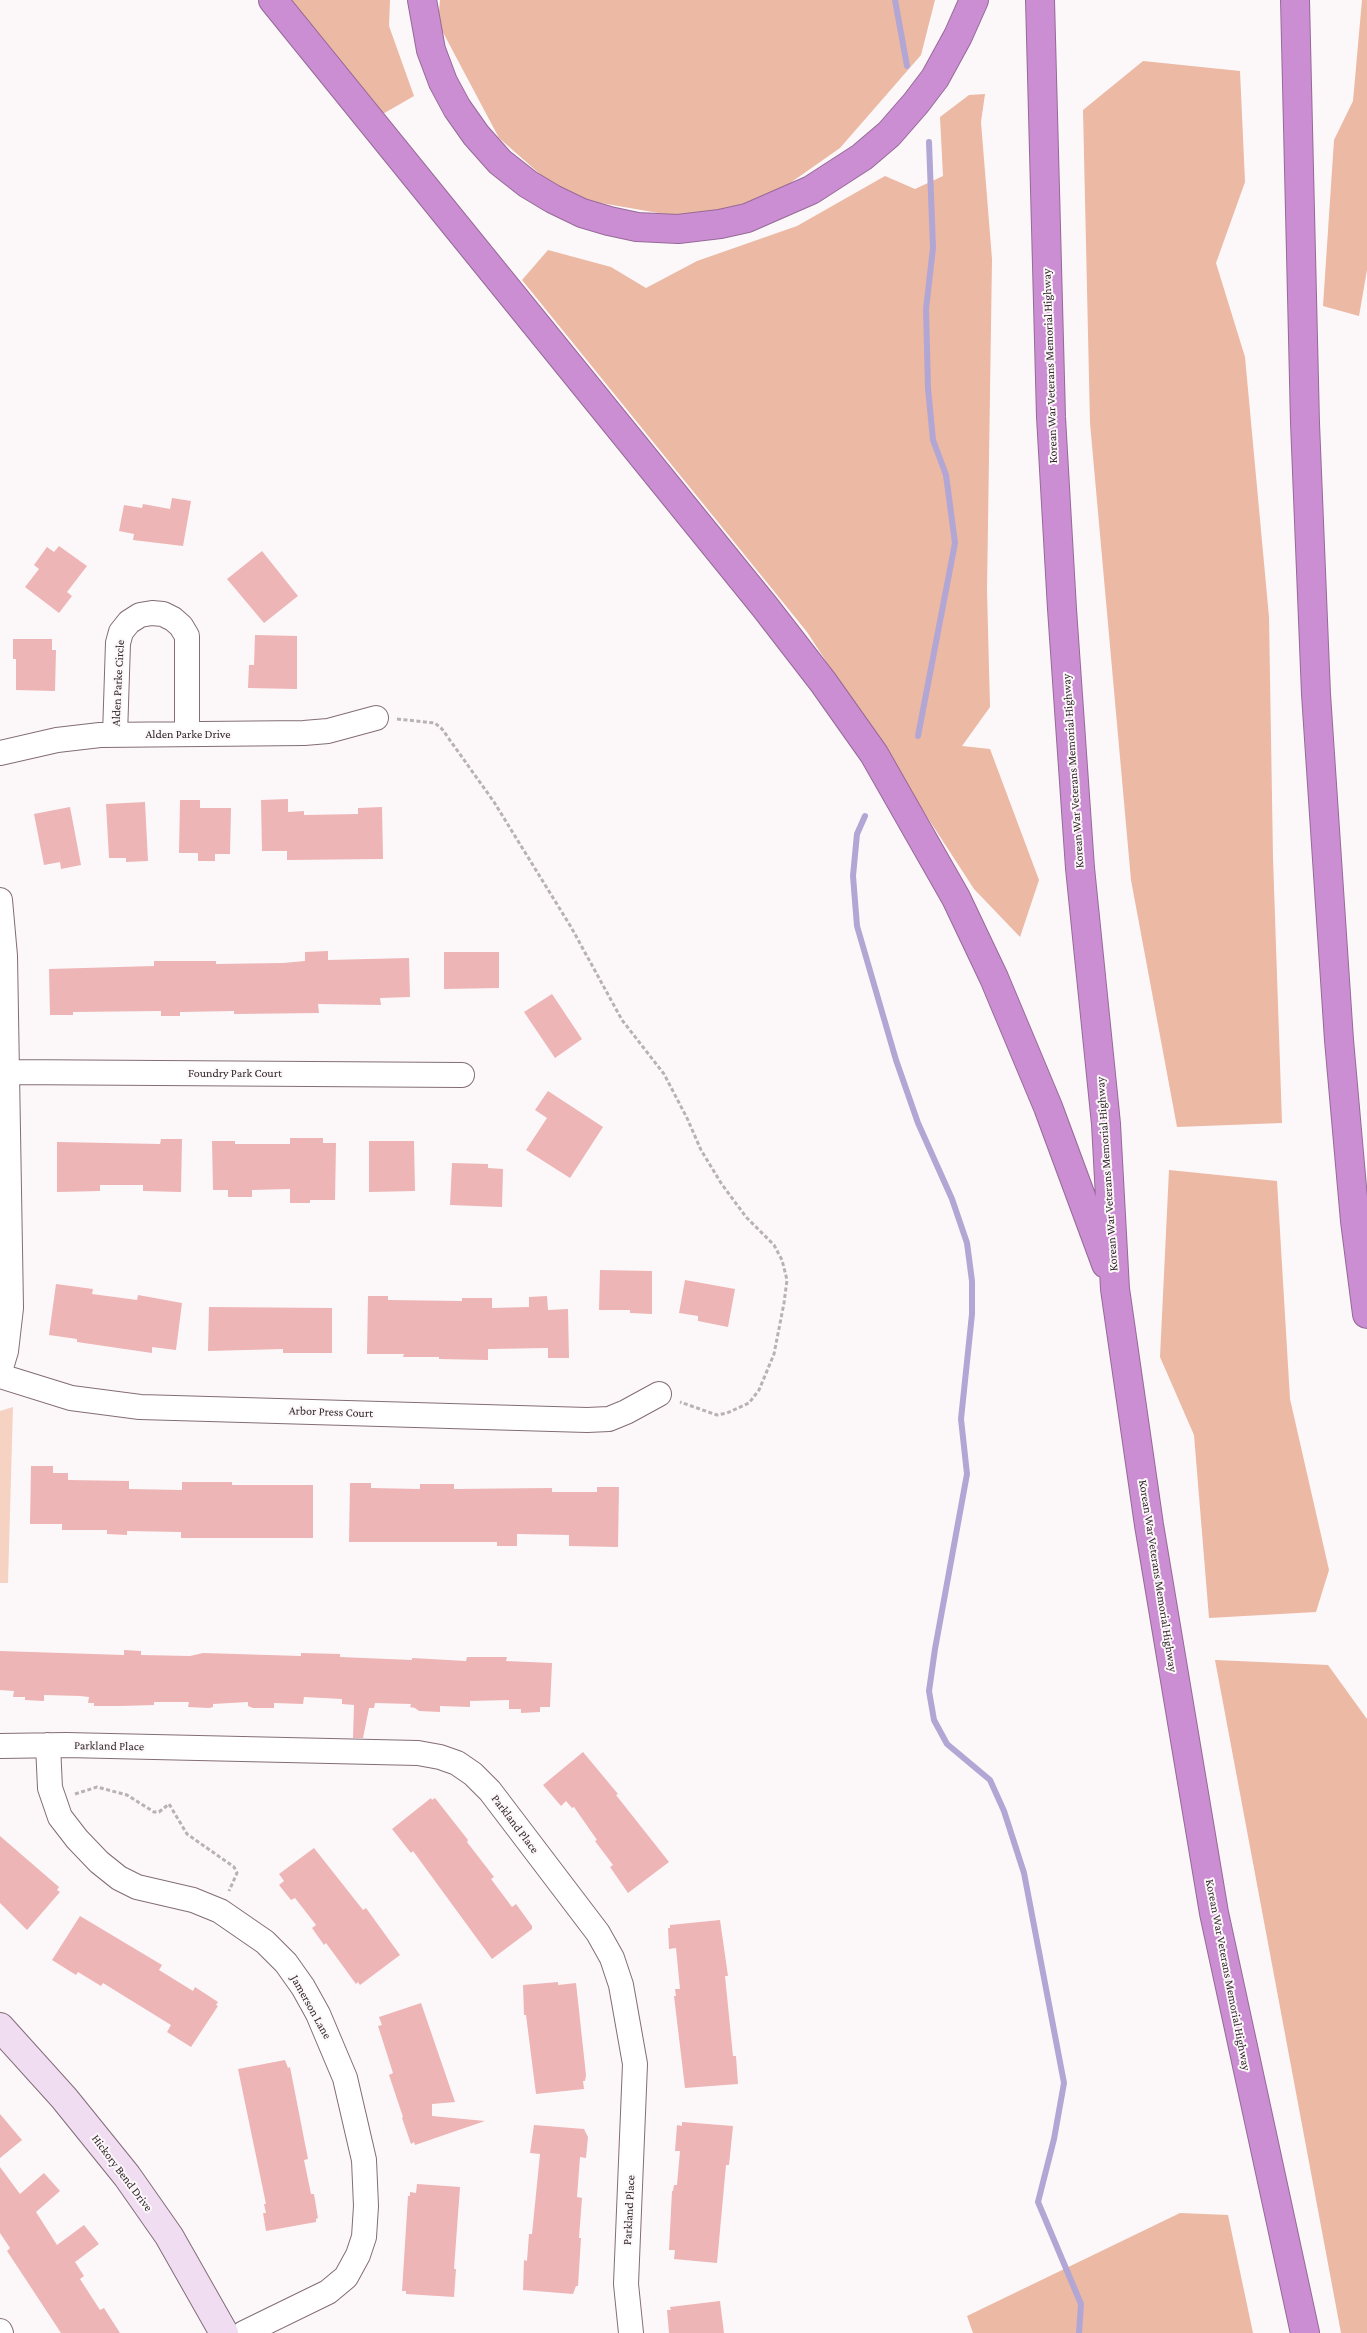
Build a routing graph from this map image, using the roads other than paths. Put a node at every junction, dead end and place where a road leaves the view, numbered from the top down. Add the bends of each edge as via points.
1 (273, 0) edge
2 (422, 0) edge
3 (974, 0) edge
4 (1040, 0) edge
5 (1295, 0) edge
6 (376, 718) road end
7 (187, 734) junction
8 (115, 735) junction
9 (0, 753) edge
10 (0, 900) edge
11 (8, 1072) junction
12 (462, 1075) dead end
13 (1115, 1289) junction
14 (1367, 1314) edge
15 (0, 1371) edge
16 (0, 1376) edge
17 (659, 1394) road end
18 (48, 1745) junction
19 (0, 1746) edge
20 (0, 2027) edge
21 (224, 2333) edge
22 (244, 2333) edge
23 (630, 2333) edge
24 (1305, 2333) edge

1 - 13 highway via 765,607 874,754 956,898 994,978 1048,1107
2 - 3 highway via 432,50 443,82 476,135 500,162 528,184 582,213 637,227 678,229 747,218 811,190 862,157 888,134 932,82
4 - 13 highway, Korean War Veterans Memorial Highway via 1051,398 1062,609 1080,868 1106,1124
5 - 14 highway via 1305,423 1316,694 1340,1050
6 - 7 street, Alden Parke Drive via 328,731
7 - 8 street, Alden Parke Drive
7 - 8 street, Alden Parke Circle via 186,636 173,619 152,613 140,615 129,622 118,644
8 - 9 street, Alden Parke Drive via 57,740
10 - 11 street
11 - 12 street, Foundry Park Court
11 - 15 street via 11,1308
13 - 24 highway, Korean War Veterans Memorial Highway via 1148,1525 1214,1913
16 - 17 street, Arbor Press Court via 71,1398 140,1407 567,1420 609,1419
18 - 19 street, Parkland Place
18 - 22 street, Jamerson Lane via 50,1788 60,1817 77,1840 119,1878 137,1887 193,1900 220,1911 265,1942 303,1987 322,2021 345,2078 364,2160 366,2206 364,2237 358,2255 346,2276 328,2292
18 - 23 street, Parkland Place via 418,1753 457,1763 490,1791 598,1933 612,1958 621,1985 635,2064 626,2284
20 - 21 street, Hickory Bend Drive via 64,2098 126,2176 169,2236

